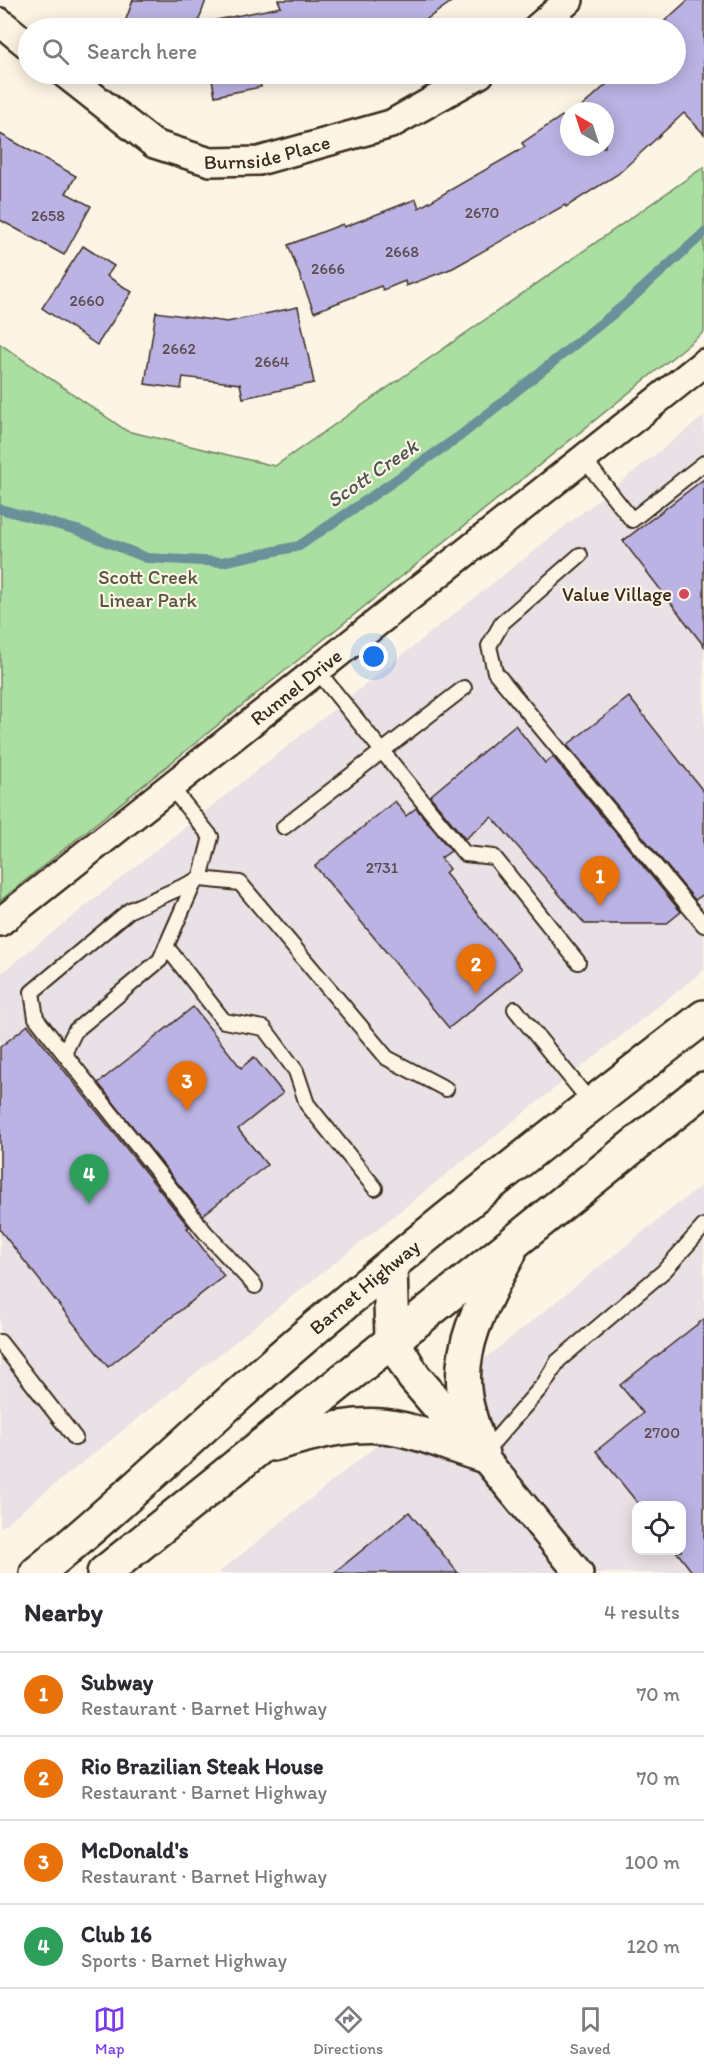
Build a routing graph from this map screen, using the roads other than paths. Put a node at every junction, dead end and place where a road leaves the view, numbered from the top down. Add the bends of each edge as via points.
1 (569, 0) edge
2 (548, 18) edge
3 (0, 22) edge
4 (18, 37) edge
5 (78, 84) edge
6 (462, 84) edge
7 (704, 363) edge
8 (584, 458) junction
9 (704, 463) edge
10 (580, 555) dead end
11 (316, 669) junction
12 (464, 688) dead end
13 (382, 750) junction
14 (170, 786) junction
15 (285, 827) dead end
16 (197, 880) junction
17 (0, 922) edge
18 (704, 925) edge
19 (166, 946) junction
20 (578, 962) dead end
21 (515, 1009) dead end
22 (704, 1017) edge
23 (64, 1053) junction
24 (446, 1089) dead end
25 (704, 1089) edge
26 (592, 1104) junction
27 (375, 1188) dead end
28 (704, 1226) edge
29 (516, 1240) junction
30 (390, 1266) junction
31 (255, 1286) dead end
32 (392, 1340) junction
33 (2, 1350) edge
34 (75, 1438) dead end
35 (259, 1448) junction
36 (482, 1455) junction
37 (37, 1573) edge
38 (104, 1573) edge
39 (579, 1573) edge

1 - 2 street
3 - 4 street
5 - 6 street, Burnside Place via 154,144 210,162 259,161 391,124
7 - 8 street, Runnel Drive
8 - 9 lane via 632,520
8 - 11 street, Runnel Drive
10 - 18 lane via 502,623 489,646 495,672
11 - 13 lane
11 - 14 street, Runnel Drive
12 - 13 lane
13 - 15 lane
13 - 20 lane via 465,854 494,857
14 - 16 lane via 211,837
14 - 17 street, Runnel Drive
16 - 19 lane
16 - 23 lane via 130,910 32,992 36,1018
16 - 24 lane via 240,883 387,1058
19 - 23 lane via 160,960 75,1031
19 - 27 lane via 224,1021 264,1028 296,1071 307,1104
21 - 26 lane
22 - 26 main road, Barnet Highway
23 - 31 lane via 205,1232
25 - 29 main road
26 - 30 main road, Barnet Highway
28 - 36 lane via 664,1271 558,1362 544,1384
29 - 32 main road
29 - 36 main road via 486,1299 465,1358 465,1396
30 - 32 main road
30 - 37 main road, Barnet Highway via 285,1353 143,1484
32 - 35 main road
32 - 36 main road via 414,1377
33 - 34 lane
35 - 36 main road via 329,1429 378,1426 401,1429
35 - 38 main road
36 - 39 street

